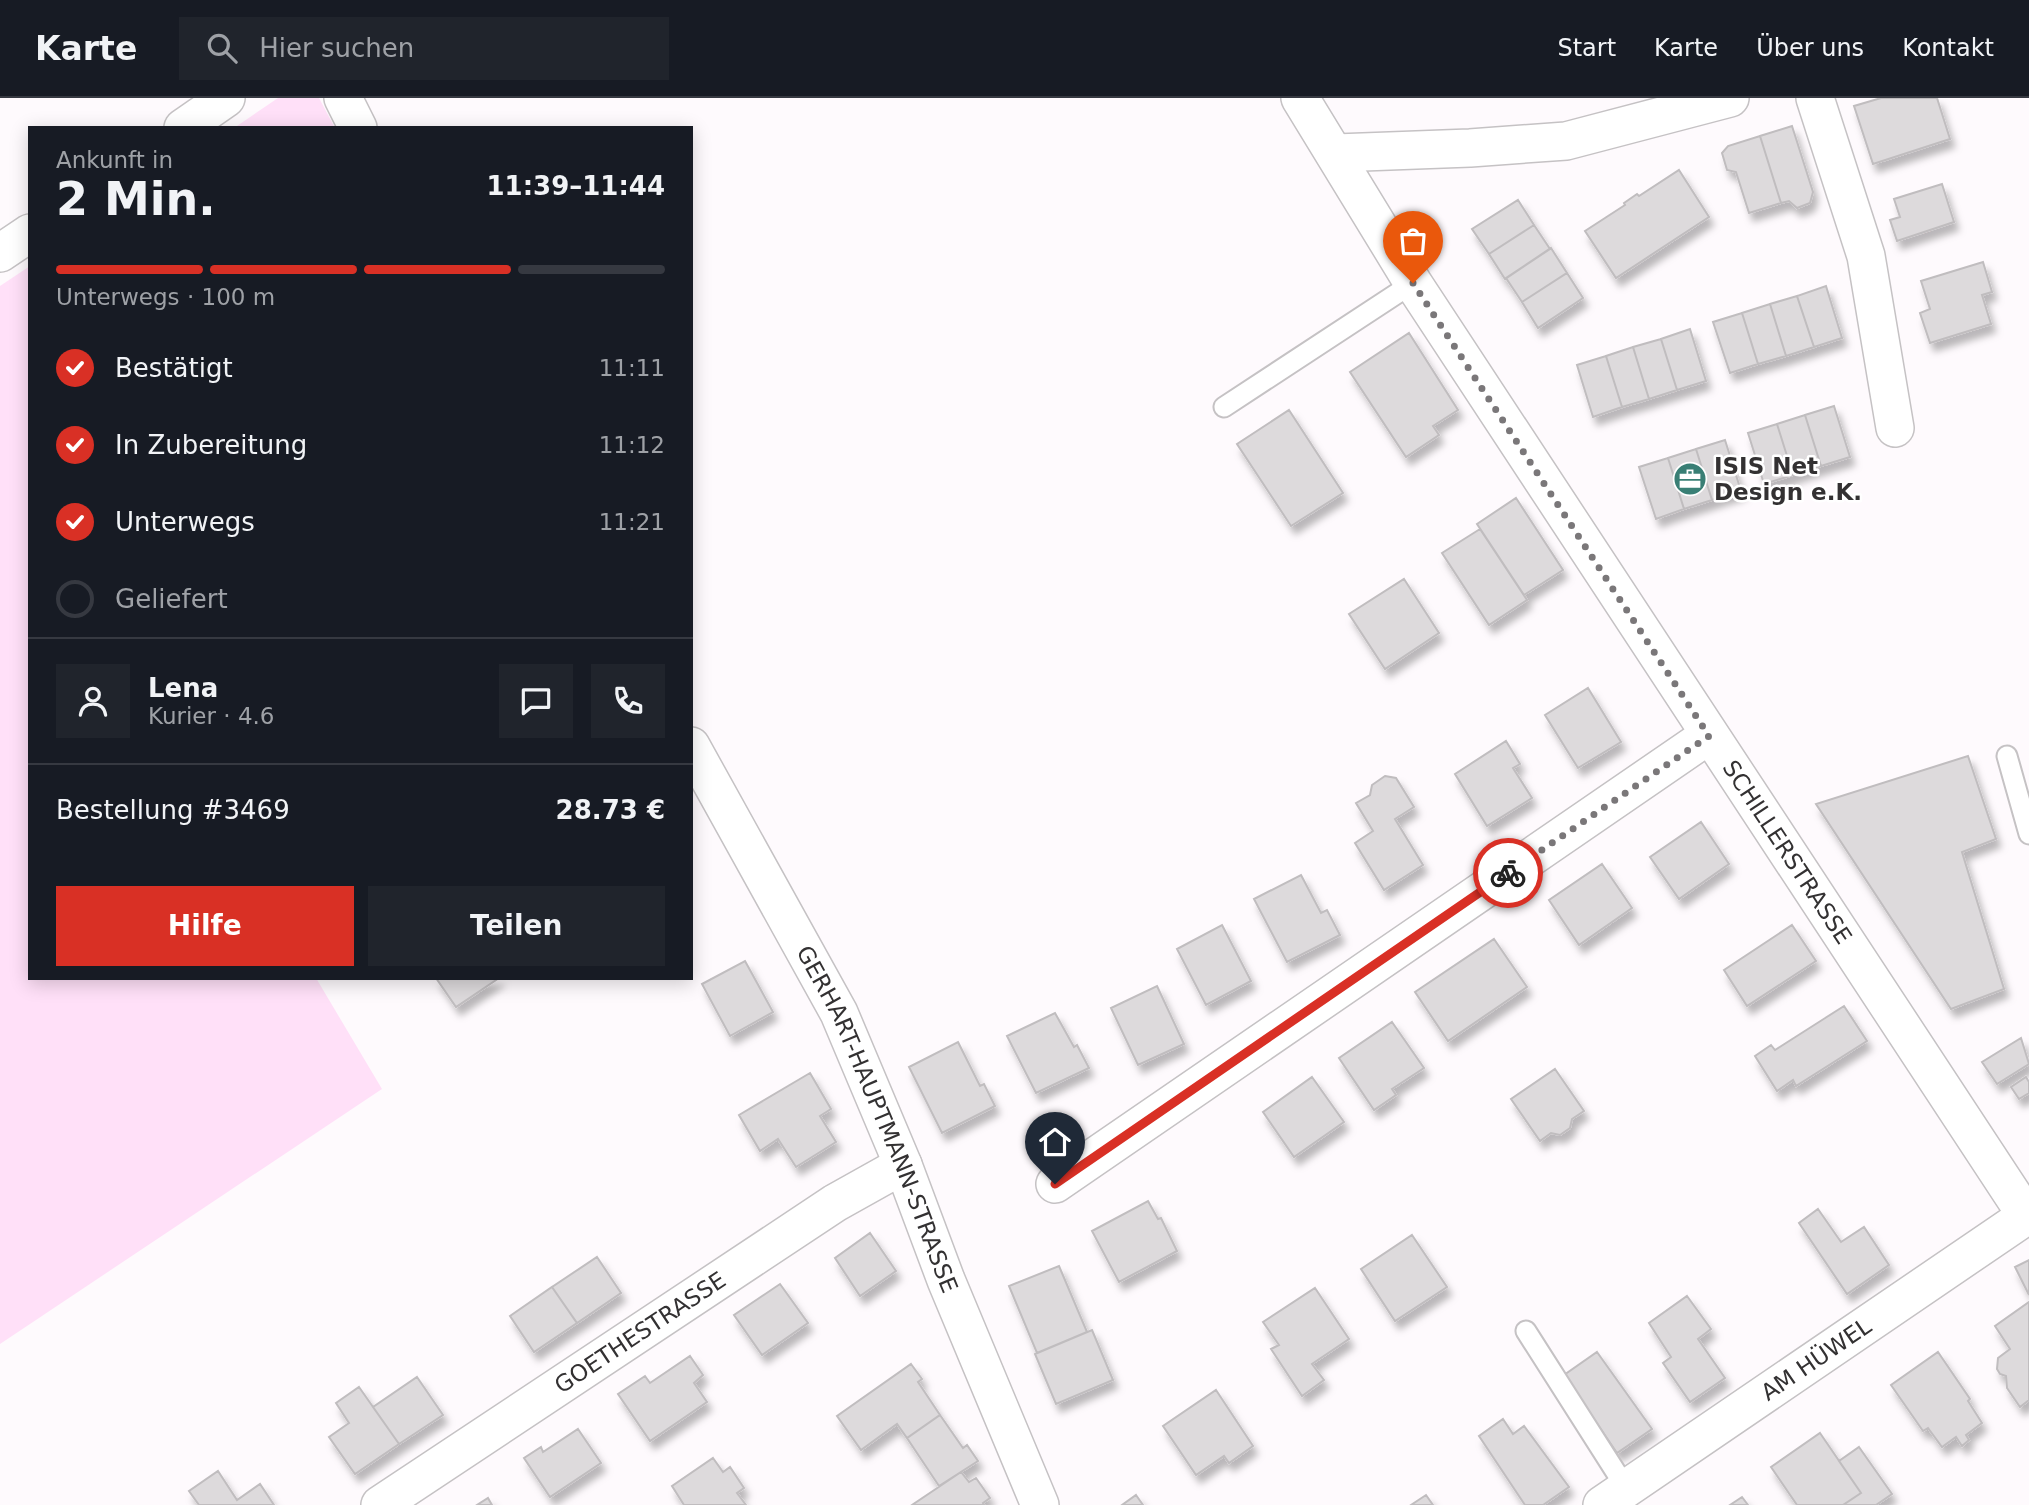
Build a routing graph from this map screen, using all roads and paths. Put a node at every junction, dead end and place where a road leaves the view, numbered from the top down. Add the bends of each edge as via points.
1 (226, 98) edge
2 (342, 98) edge
3 (1300, 98) edge
4 (1730, 98) edge
5 (1815, 98) edge
6 (186, 126) edge
7 (357, 126) edge
8 (1336, 153) junction
9 (28, 234) edge
10 (0, 253) edge
11 (1413, 283) junction
12 (1224, 407) dead end
13 (1895, 428) dead end
14 (1709, 736) junction
15 (693, 750) edge
16 (2007, 756) dead end
17 (2029, 834) edge
18 (903, 1164) junction
19 (1055, 1184) dead end
20 (2027, 1214) edge
21 (1526, 1331) dead end
22 (1614, 1499) edge
23 (380, 1505) edge
24 (1040, 1505) edge

1 - 6 street
2 - 7 street
3 - 8 street
4 - 8 street via 1566,141
5 - 13 street via 1866,256
8 - 11 street, SCHILLERSTRASSE
9 - 10 street
11 - 12 lane
11 - 14 street, SCHILLERSTRASSE
14 - 19 street
14 - 20 street, SCHILLERSTRASSE
15 - 18 street, GERHART-HAUPTMANN-STRASSE via 839,1013
16 - 17 lane
18 - 23 street, GOETHESTRASSE via 835,1203
18 - 24 street, GERHART-HAUPTMANN-STRASSE
20 - 22 street, AM HÜWEL
21 - 22 lane

